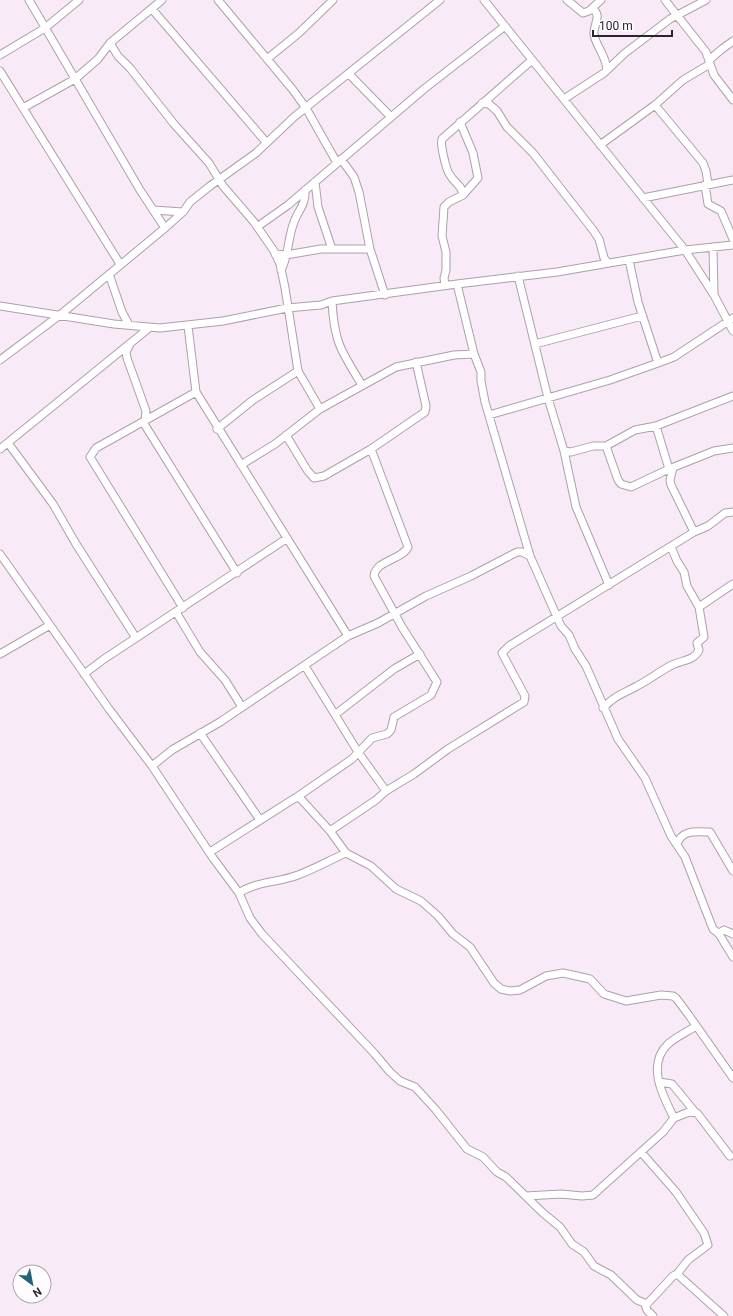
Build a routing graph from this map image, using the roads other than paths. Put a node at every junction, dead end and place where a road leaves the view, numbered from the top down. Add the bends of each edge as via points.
1 (29, 0) edge
2 (79, 0) edge
3 (162, 0) edge
4 (218, 0) edge
5 (333, 0) edge
6 (440, 0) edge
7 (484, 0) edge
8 (567, 0) edge
9 (601, 0) edge
10 (665, 0) edge
11 (706, 0) edge
12 (592, 8) junction
13 (152, 9) junction
14 (677, 16) junction
15 (505, 26) junction
16 (45, 28) junction
17 (733, 41) edge
18 (110, 43) junction
19 (706, 52) junction
20 (716, 53) junction
21 (0, 55) edge
22 (267, 59) junction
23 (532, 60) junction
24 (710, 62) junction
25 (607, 70) junction
26 (0, 71) edge
27 (350, 74) junction
28 (75, 79) junction
29 (564, 99) junction
30 (733, 100) edge
31 (482, 103) junction
32 (655, 105) junction
33 (23, 108) junction
34 (306, 108) junction
35 (391, 117) junction
36 (460, 122) junction
37 (266, 142) junction
38 (600, 145) junction
39 (339, 161) junction
40 (220, 178) junction
41 (733, 180) edge
42 (315, 182) junction
43 (707, 184) junction
44 (305, 190) junction
45 (463, 195) junction
46 (643, 198) junction
47 (153, 210) junction
48 (184, 212) junction
49 (257, 227) junction
50 (165, 228) junction
51 (733, 239) edge
52 (733, 245) edge
53 (713, 247) junction
54 (332, 249) junction
55 (370, 249) junction
56 (685, 250) junction
57 (276, 254) junction
58 (286, 255) junction
59 (629, 260) junction
60 (608, 263) junction
61 (120, 264) junction
62 (281, 270) junction
63 (109, 274) junction
64 (518, 276) junction
65 (457, 284) junction
66 (445, 285) junction
67 (385, 295) junction
68 (714, 295) junction
69 (332, 301) junction
70 (0, 306) edge
71 (289, 308) junction
72 (60, 315) junction
73 (642, 316) junction
74 (730, 320) edge
75 (129, 325) junction
76 (188, 326) junction
77 (149, 328) junction
78 (733, 332) edge
79 (130, 342) junction
80 (535, 344) junction
81 (474, 354) junction
82 (0, 360) edge
83 (416, 362) junction
84 (658, 363) junction
85 (298, 371) junction
86 (362, 385) junction
87 (196, 392) junction
88 (733, 396) edge
89 (548, 398) junction
90 (320, 409) junction
91 (489, 415) junction
92 (144, 422) junction
93 (656, 426) junction
94 (217, 428) junction
95 (286, 435) junction
96 (8, 443) junction
97 (606, 446) junction
98 (733, 448) edge
99 (0, 449) edge
100 (371, 449) junction
101 (564, 451) junction
102 (241, 465) junction
103 (671, 469) junction
104 (662, 473) junction
105 (670, 480) junction
106 (733, 512) edge
107 (694, 532) junction
108 (286, 539) junction
109 (671, 547) junction
110 (0, 554) edge
111 (530, 556) junction
112 (236, 573) junction
113 (733, 584) edge
114 (609, 585) junction
115 (699, 607) junction
116 (183, 608) junction
117 (176, 612) junction
118 (395, 614) junction
119 (558, 616) junction
120 (50, 625) junction
121 (348, 636) junction
122 (136, 638) junction
123 (0, 654) edge
124 (420, 654) junction
125 (305, 666) junction
126 (84, 674) junction
127 (242, 707) junction
128 (603, 708) junction
129 (336, 714) junction
130 (200, 733) junction
131 (358, 752) junction
132 (152, 766) junction
133 (386, 791) junction
134 (297, 797) junction
135 (260, 820) junction
136 (330, 831) junction
137 (676, 844) junction
138 (210, 852) junction
139 (346, 853) junction
140 (733, 871) edge
141 (239, 893) junction
142 (718, 933) junction
143 (733, 934) edge
144 (733, 957) edge
145 (696, 1026) junction
146 (733, 1078) edge
147 (659, 1082) junction
148 (695, 1112) junction
149 (674, 1118) junction
150 (641, 1152) junction
151 (730, 1156) dead end
152 (526, 1196) junction
153 (677, 1274) junction
154 (646, 1304) junction
155 (653, 1316) edge
156 (724, 1316) edge

1 - 16 street
2 - 16 street
3 - 13 street
4 - 22 street
5 - 22 street
6 - 27 street
7 - 15 street
8 - 12 street via 583,13
9 - 12 street
10 - 14 street
11 - 14 street
12 - 25 street via 598,18 594,34
13 - 18 street
13 - 37 street
14 - 19 street
14 - 25 street via 625,53
15 - 23 street
15 - 35 street
16 - 21 street
16 - 28 street
17 - 20 street
18 - 28 street
18 - 40 street via 118,56
19 - 20 street
19 - 24 street
20 - 24 street
22 - 34 street
23 - 29 street
23 - 31 street
24 - 30 street via 718,81
24 - 32 street via 683,80
25 - 29 street
26 - 33 street
27 - 34 street
27 - 35 street
28 - 33 street
28 - 47 street
29 - 38 street
31 - 36 street
31 - 60 street via 489,104 497,111 507,127 524,142 556,181 597,236
32 - 38 street
32 - 43 street via 703,163
33 - 61 street
34 - 37 street
34 - 39 street
35 - 39 street
36 - 45 street via 473,153 478,174 476,181
36 - 45 street via 440,143 447,170 462,188
37 - 40 street
38 - 46 street
39 - 42 street
39 - 55 street via 354,178 359,192
40 - 48 street via 190,202
40 - 49 street via 225,189
41 - 43 street
42 - 44 street
42 - 54 street via 318,207
43 - 46 street
43 - 51 street via 708,204 721,212
44 - 49 street
44 - 58 street via 305,201 293,225
45 - 66 street via 449,202 444,209 442,236 446,252
46 - 56 street
47 - 48 street
47 - 50 street
48 - 50 street
49 - 57 street
50 - 61 street
52 - 53 street
53 - 56 street
53 - 68 street
54 - 55 street
54 - 58 street
55 - 67 street
56 - 59 street
56 - 68 street
57 - 58 street
57 - 62 street
58 - 62 street
59 - 60 street
59 - 73 street
60 - 64 street
61 - 63 street
62 - 71 street
63 - 72 street
63 - 75 street
64 - 65 street
64 - 80 street
65 - 66 street
65 - 81 street
66 - 67 street
67 - 69 street
68 - 74 street
69 - 71 street via 321,305
69 - 86 street via 333,326 338,345
70 - 72 street
71 - 76 street
71 - 85 street
72 - 75 street
72 - 82 street
73 - 80 street
73 - 84 street
74 - 78 street
74 - 84 street via 674,357
75 - 77 street
76 - 77 street
76 - 87 street
77 - 79 street
79 - 92 street via 126,352 127,358 146,411
79 - 96 street
80 - 89 street
81 - 83 street
81 - 91 street via 481,372
83 - 86 street via 396,367
83 - 100 street via 426,406 425,412
84 - 89 street
85 - 90 street
85 - 94 street via 253,400
86 - 90 street
87 - 92 street
87 - 94 street
88 - 93 street
89 - 91 street
89 - 101 street
90 - 95 street
91 - 111 street
92 - 112 street
92 - 116 street via 96,448 90,457
93 - 97 street via 635,430
93 - 103 street
94 - 102 street
95 - 100 street via 314,478 324,476
95 - 102 street
96 - 99 street
96 - 122 street via 53,504
97 - 101 street
97 - 104 street via 615,472 624,486 636,487
98 - 103 street via 714,451
100 - 118 street via 408,544 405,551 379,567 374,574
101 - 114 street via 576,507
102 - 108 street
103 - 104 street
103 - 105 street
104 - 105 street
105 - 107 street
106 - 107 street via 725,513 708,526
107 - 109 street
108 - 112 street
108 - 121 street
109 - 114 street
109 - 115 street
110 - 120 street
111 - 118 street via 517,552 426,596
111 - 119 street
112 - 116 street
113 - 115 street
114 - 119 street
115 - 128 street via 704,637 697,643 697,653 612,698
116 - 117 street
117 - 122 street
117 - 127 street via 200,652 225,680
118 - 121 street
118 - 124 street
119 - 128 street via 586,666
119 - 133 street via 502,652 525,696 524,702 465,737
120 - 123 street
120 - 126 street
121 - 125 street
122 - 126 street
124 - 129 street via 394,669
124 - 131 street via 437,682 431,695 396,716 387,734 372,738
125 - 127 street
125 - 129 street
126 - 132 street
127 - 130 street
128 - 137 street via 618,739 645,778
129 - 131 street
130 - 132 street
130 - 135 street
131 - 133 street
131 - 134 street via 352,759
132 - 138 street
133 - 136 street
134 - 135 street
134 - 136 street via 303,800
135 - 138 street
136 - 139 street
137 - 140 street via 685,833 710,832
137 - 142 street via 688,864 713,929
138 - 141 street
139 - 141 street via 298,875 250,886
139 - 145 street via 371,866 396,889 421,901 453,934 470,947 494,983 501,989 520,990 553,974 579,976 590,980 604,994 626,1001 661,995 673,996
141 - 152 street via 250,918 262,934 390,1072 400,1081 415,1087 467,1149 483,1157
142 - 143 street via 724,930
142 - 144 street
145 - 146 street
145 - 147 street via 664,1048 657,1062
147 - 148 street via 672,1084
147 - 149 street
148 - 149 street
148 - 151 street
149 - 150 street
150 - 152 street via 600,1191 591,1196
150 - 153 street via 676,1192 707,1241 708,1245 688,1260
152 - 154 street via 560,1227 594,1266 611,1275 638,1300
153 - 154 street
153 - 156 street
154 - 155 street via 647,1310

